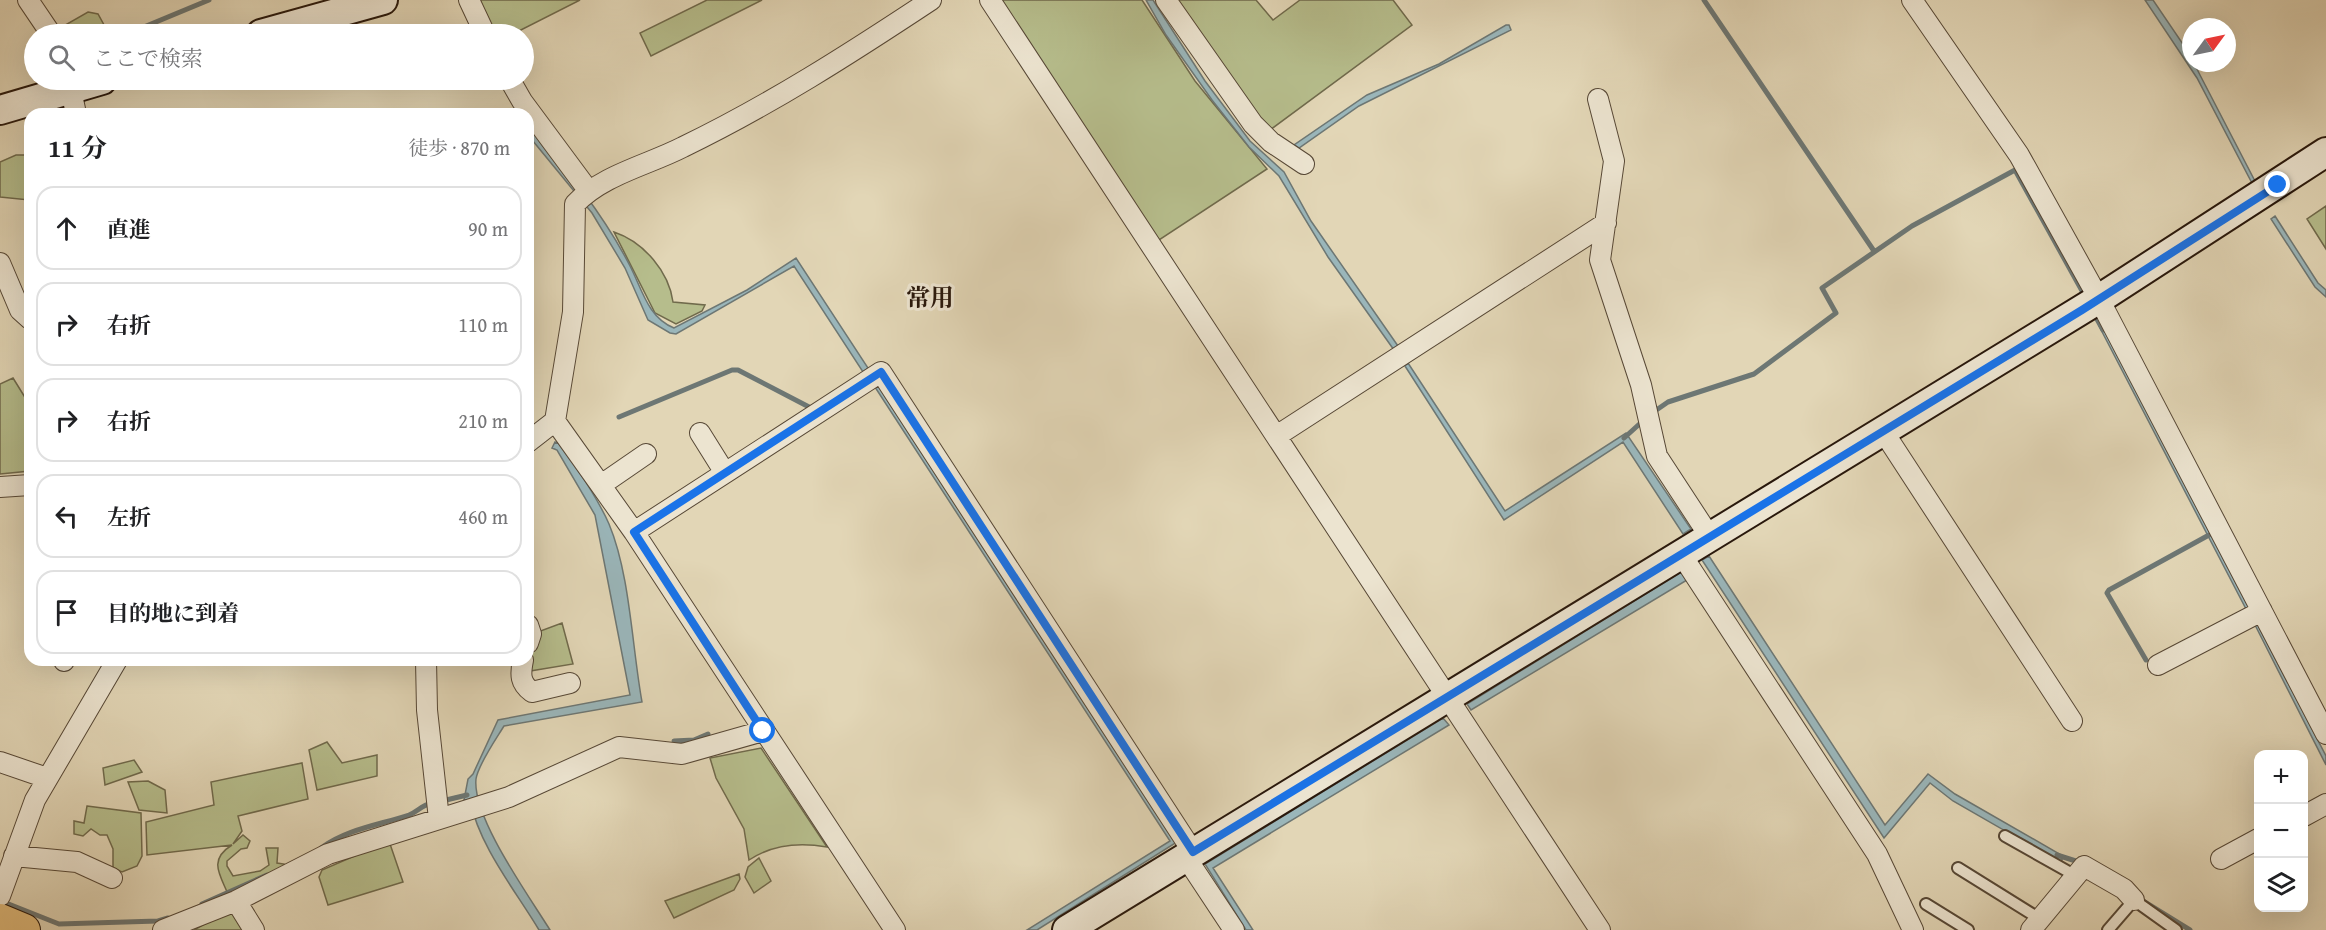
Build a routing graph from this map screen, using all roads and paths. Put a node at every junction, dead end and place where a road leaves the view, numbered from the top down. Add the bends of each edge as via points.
1 (28, 0) edge
2 (383, 0) edge
3 (469, 0) edge
4 (931, 0) edge
5 (990, 0) edge
6 (1166, 0) edge
7 (1912, 0) edge
8 (44, 24) edge
9 (297, 24) edge
10 (480, 24) edge
11 (516, 90) edge
12 (72, 94) edge
13 (1598, 99) dead end
14 (527, 108) edge
15 (0, 110) edge
16 (534, 117) edge
17 (2326, 152) edge
18 (1304, 164) dead end
19 (588, 190) junction
20 (1606, 223) junction
21 (0, 263) edge
22 (2099, 299) junction
23 (24, 314) edge
24 (555, 421) junction
25 (1883, 431) junction
26 (699, 433) dead end
27 (1278, 435) junction
28 (534, 437) edge
29 (646, 454) dead end
30 (725, 473) junction
31 (601, 485) junction
32 (24, 486) edge
33 (0, 488) edge
34 (634, 532) junction
35 (1710, 537) junction
36 (1681, 554) junction
37 (2262, 611) junction
38 (2158, 665) dead end
39 (113, 666) edge
40 (426, 666) edge
41 (522, 666) edge
42 (570, 682) dead end
43 (1447, 697) junction
44 (2072, 721) dead end
45 (763, 731) junction
46 (2326, 734) edge
47 (0, 762) edge
48 (47, 778) junction
49 (2326, 804) edge
50 (2308, 814) edge
51 (439, 819) junction
52 (2005, 836) dead end
53 (2254, 842) edge
54 (1189, 854) junction
55 (14, 856) junction
56 (2221, 859) dead end
57 (1958, 868) dead end
58 (2076, 876) junction
59 (112, 878) dead end
60 (0, 896) edge
61 (2134, 900) junction
62 (236, 901) junction
63 (1926, 904) dead end
64 (0, 920) edge
65 (2036, 924) edge
66 (24, 930) edge
67 (163, 930) edge
68 (254, 930) edge
69 (895, 930) edge
70 (1067, 930) edge
71 (1234, 930) edge
72 (1600, 930) edge
73 (1914, 930) edge
74 (1968, 930) edge
75 (2108, 930) edge
76 (2176, 930) edge

1 - 8 street
2 - 9 street
3 - 10 street
4 - 19 street via 835,64 684,147
5 - 27 street
6 - 18 street via 1253,124 1271,142
7 - 22 street via 2019,154
11 - 14 street
12 - 15 street
13 - 20 street via 1614,161
16 - 19 street
17 - 22 street
19 - 24 street via 575,204 573,312
20 - 27 street
20 - 35 street via 1600,260 1641,385 1657,456
21 - 23 street
22 - 25 street
22 - 37 street
24 - 28 street
24 - 31 street
25 - 35 street
25 - 44 street
26 - 30 street
27 - 43 street
29 - 31 street
30 - 34 street
30 - 54 street via 881,372
31 - 34 street
32 - 33 street
34 - 45 street
35 - 36 street
36 - 43 street
36 - 73 street via 1878,854
37 - 38 street
37 - 46 street
39 - 48 street
40 - 51 street
41 - 42 street via 524,686 532,692
43 - 54 street
43 - 72 street
45 - 51 street via 682,754 619,747 509,797
45 - 69 street
47 - 48 street
48 - 55 street via 34,800
49 - 50 street
51 - 62 street via 328,854
52 - 58 lane
53 - 56 street
54 - 70 street
54 - 71 street
55 - 59 street via 77,862
55 - 60 street
57 - 65 lane
58 - 61 street via 2084,866 2124,889
58 - 65 street
61 - 75 lane
61 - 76 lane
62 - 67 street
62 - 68 street
63 - 74 lane
64 - 66 main road

